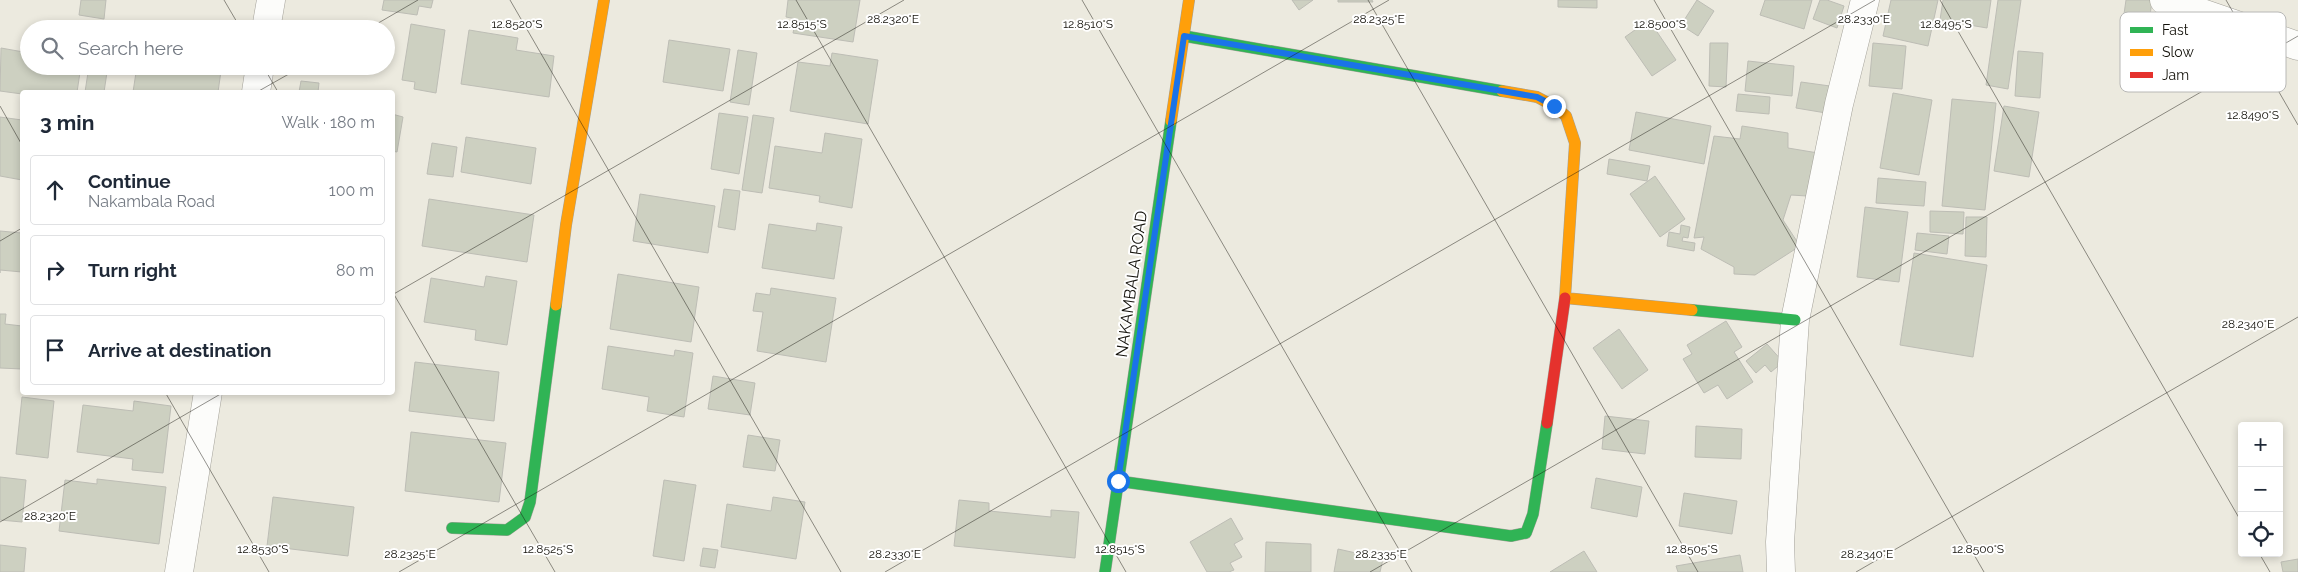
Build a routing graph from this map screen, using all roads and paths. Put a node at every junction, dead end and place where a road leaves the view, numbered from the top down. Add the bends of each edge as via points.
1 (271, 0) edge
2 (604, 0) edge
3 (1189, 0) edge
4 (1865, 0) edge
5 (2164, 0) edge
6 (2199, 12) edge
7 (268, 20) edge
8 (1184, 36) junction
9 (2286, 42) edge
10 (2298, 46) edge
11 (259, 75) edge
12 (256, 90) edge
13 (1565, 298) junction
14 (1795, 320) junction
15 (208, 395) edge
16 (1118, 481) junction
17 (452, 528) dead end
18 (179, 572) edge
19 (1105, 572) edge
20 (1781, 572) edge

1 - 7 street
2 - 17 street via 566,225 530,502 524,517 507,530
3 - 8 street, NAKAMBALA ROAD
4 - 14 street via 1839,104
5 - 6 street
8 - 13 street via 1537,97 1554,106 1566,116 1575,143
8 - 16 street, NAKAMBALA ROAD
9 - 10 street
11 - 12 street
13 - 14 street
13 - 16 street via 1533,514 1526,532 1511,536
14 - 20 street via 1780,542
15 - 18 street
16 - 19 street, NAKAMBALA ROAD

